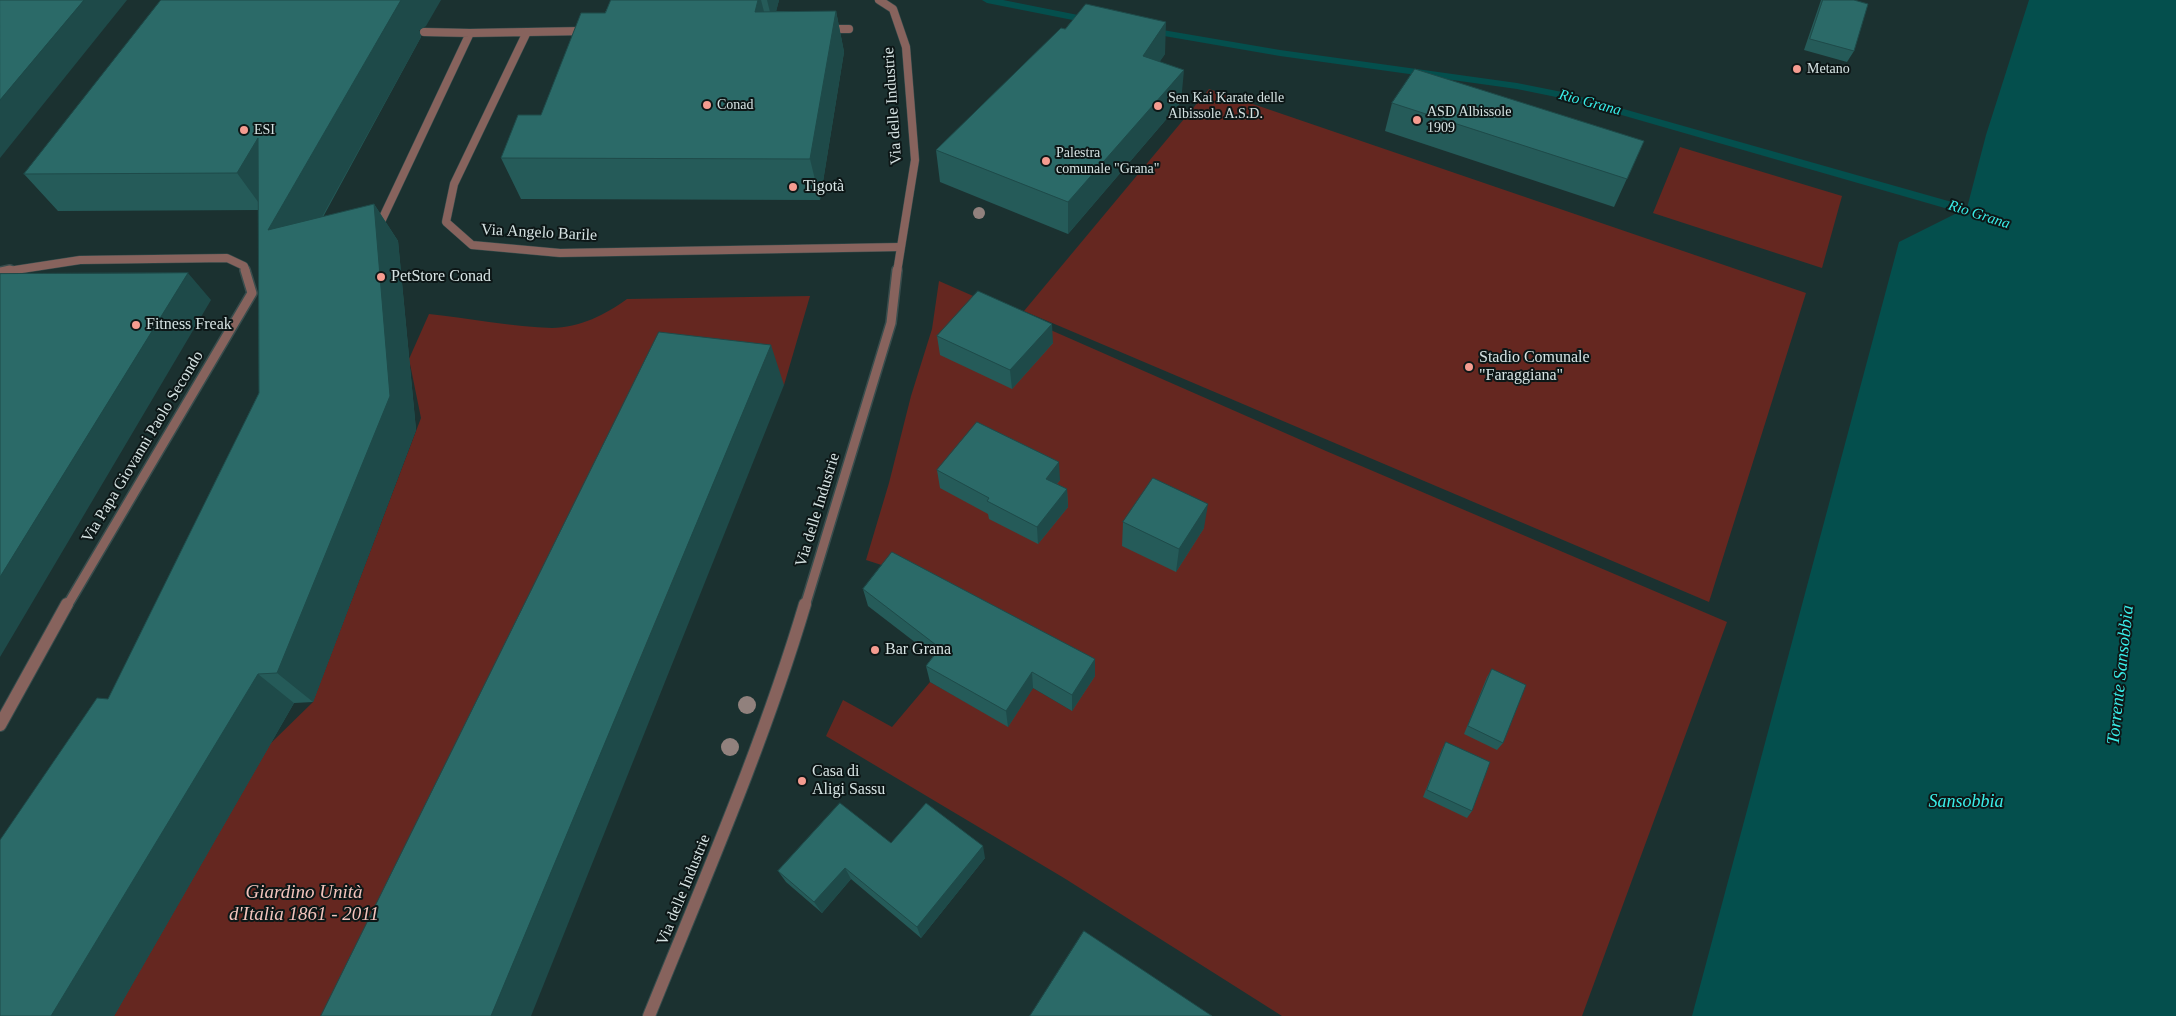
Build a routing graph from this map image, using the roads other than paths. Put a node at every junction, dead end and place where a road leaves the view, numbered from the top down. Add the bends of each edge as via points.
1 (879, 0) edge
2 (819, 29) edge
3 (849, 29) dead end
4 (593, 31) edge
5 (424, 32) dead end
6 (470, 33) junction
7 (526, 34) junction
8 (378, 228) edge
9 (900, 247) junction
10 (0, 272) edge
11 (0, 724) edge
12 (649, 1016) edge

1 - 9 street, Via delle Industrie via 893,9 906,47 915,160
2 - 3 street
4 - 7 street
5 - 6 street
6 - 7 street
6 - 8 street
7 - 9 street, Via Angelo Barile via 454,184 446,222 472,245 560,253
9 - 12 street, Via delle Industrie via 890,323 792,648 731,814
10 - 11 street, Via Papa Giovanni Paolo Secondo via 80,260 227,258 244,266 252,293 76,589

